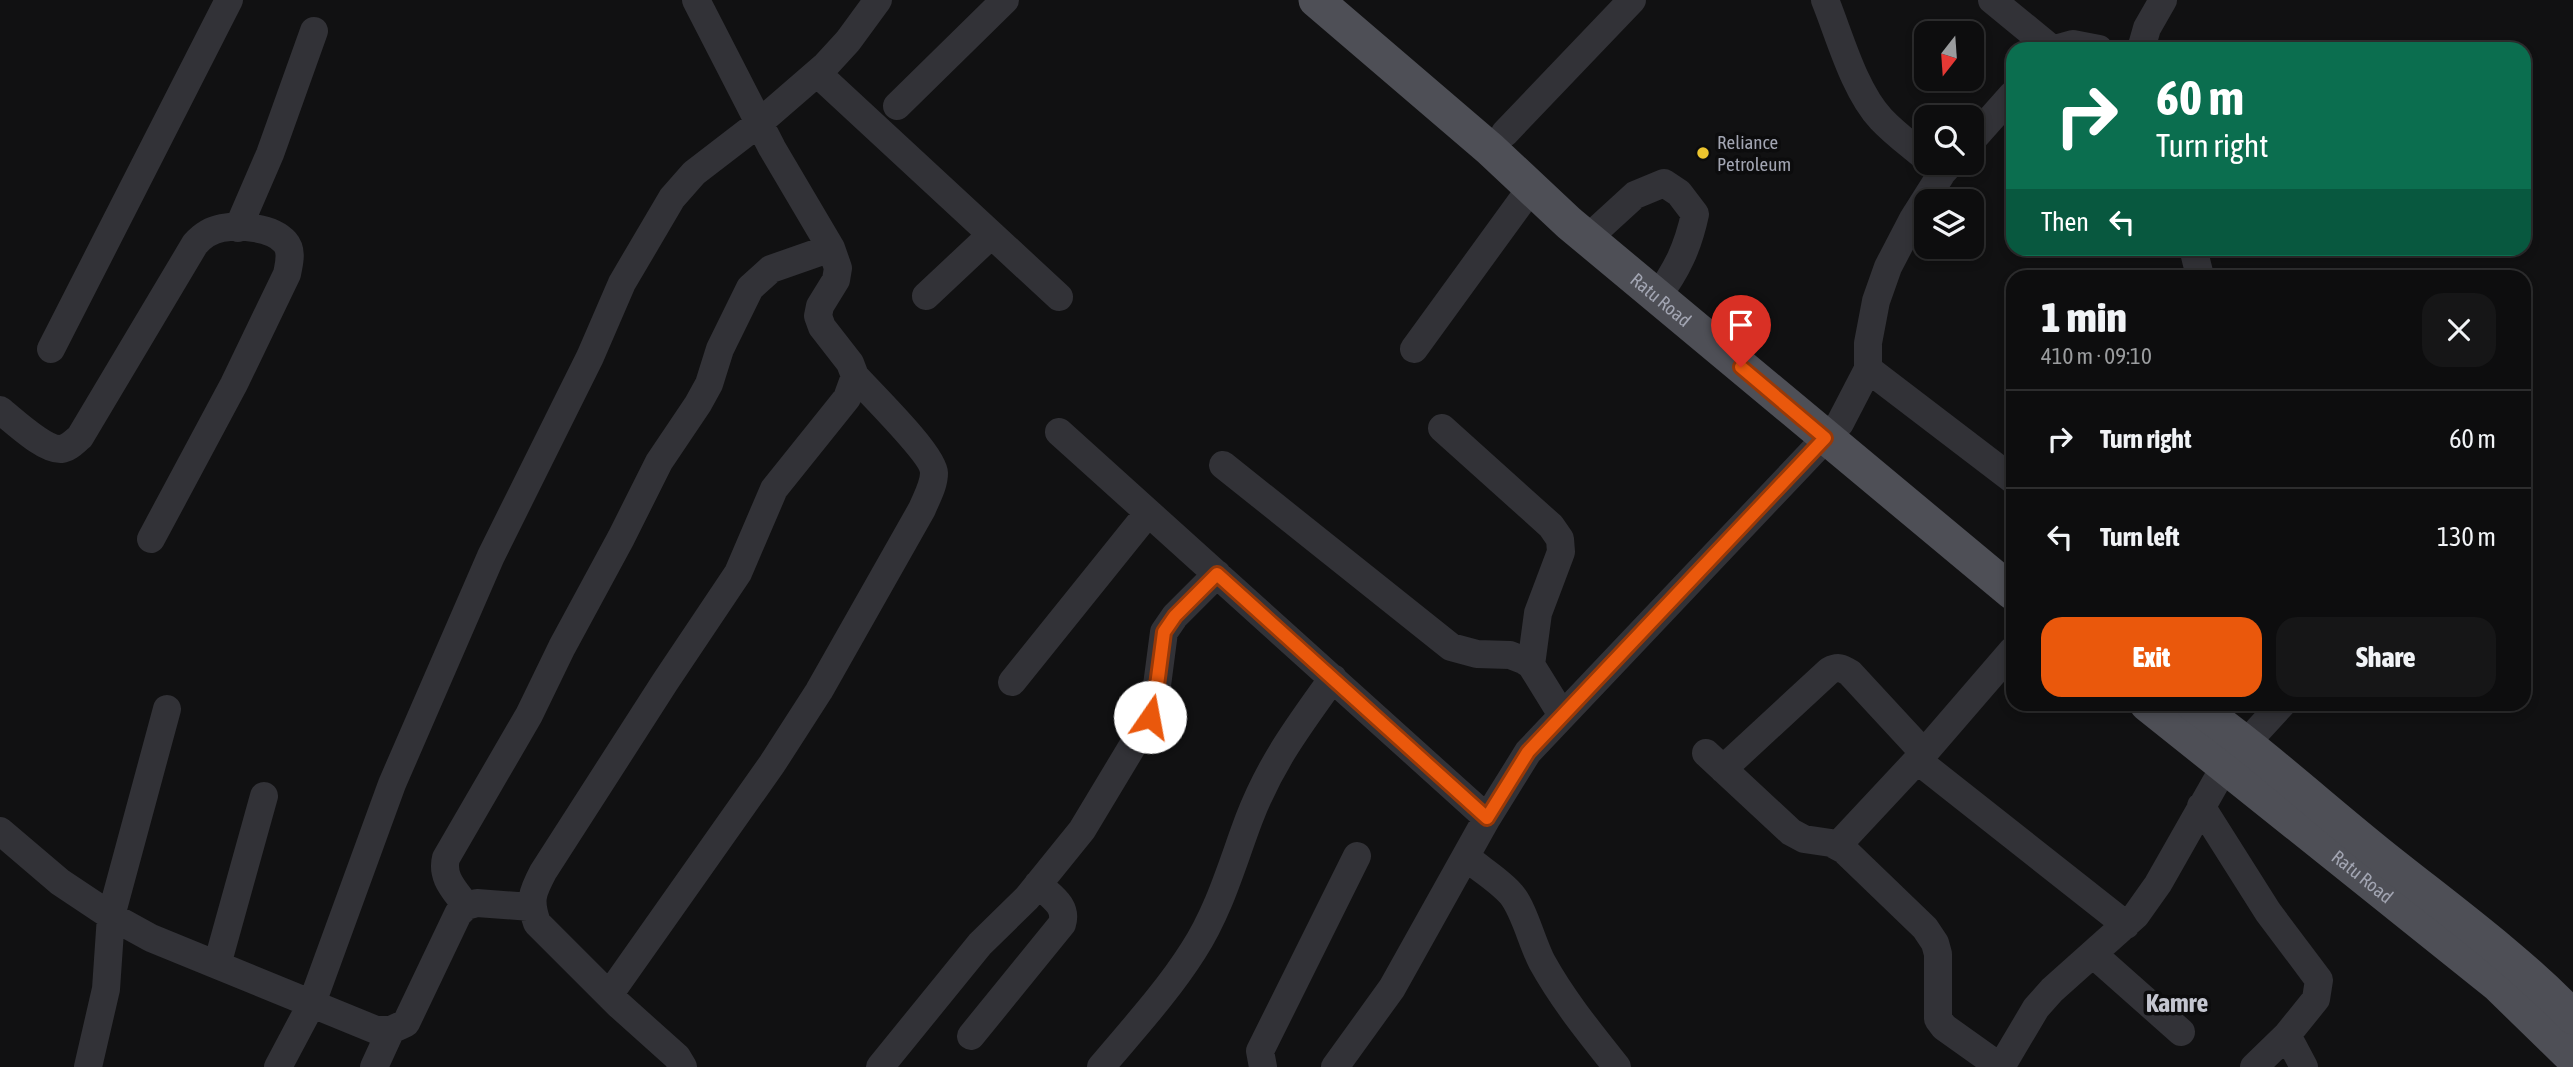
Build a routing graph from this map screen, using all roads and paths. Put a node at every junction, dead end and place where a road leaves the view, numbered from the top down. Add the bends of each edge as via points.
1 (229, 0) edge
2 (696, 0) edge
3 (878, 0) edge
4 (1005, 0) edge
5 (1316, 0) edge
6 (1350, 0) edge
7 (1632, 0) edge
8 (1825, 0) edge
9 (1992, 0) edge
10 (2163, 0) edge
11 (314, 31) dead end
12 (2044, 42) edge
13 (2143, 42) edge
14 (817, 73) junction
15 (2006, 102) edge
16 (897, 106) dead end
17 (759, 123) junction
18 (1984, 126) edge
19 (1505, 132) junction
20 (1914, 145) edge
21 (1932, 175) edge
22 (1531, 188) junction
23 (238, 228) junction
24 (1597, 231) junction
25 (991, 235) junction
26 (831, 248) junction
27 (1664, 288) junction
28 (926, 296) dead end
29 (1059, 297) dead end
30 (51, 349) dead end
31 (1414, 349) dead end
32 (1868, 369) junction
33 (855, 376) junction
34 (0, 410) edge
35 (1442, 428) dead end
36 (1832, 430) junction
37 (1059, 432) dead end
38 (1223, 465) dead end
39 (2006, 474) edge
40 (1148, 513) junction
41 (151, 539) dead end
42 (2006, 560) edge
43 (1217, 574) junction
44 (2006, 587) edge
45 (2006, 658) edge
46 (1531, 665) junction
47 (1333, 678) junction
48 (1012, 682) dead end
49 (167, 709) dead end
50 (2159, 711) edge
51 (2199, 711) edge
52 (2276, 711) edge
53 (1562, 715) junction
54 (2236, 754) junction
55 (1920, 756) junction
56 (264, 796) dead end
57 (2201, 806) junction
58 (1487, 818) junction
59 (0, 831) edge
60 (1838, 845) junction
61 (1357, 856) dead end
62 (1466, 857) junction
63 (1038, 884) junction
64 (466, 906) junction
65 (531, 908) junction
66 (111, 916) junction
67 (2126, 925) junction
68 (2093, 954) junction
69 (217, 965) junction
70 (609, 995) junction
71 (312, 1003) junction
72 (2573, 1017) edge
73 (391, 1030) junction
74 (2182, 1032) dead end
75 (2287, 1035) junction
76 (971, 1036) dead end
77 (2573, 1058) edge
78 (88, 1067) edge
79 (278, 1067) edge
80 (374, 1067) edge
81 (683, 1067) edge
82 (880, 1067) edge
83 (1101, 1067) edge
84 (1263, 1067) edge
85 (1335, 1067) edge
86 (1617, 1067) edge
87 (2001, 1067) edge
88 (2254, 1067) edge
89 (2304, 1067) edge

1 - 30 street
2 - 17 street
3 - 14 street
4 - 16 street
5 - 22 main road, Ratu Road
6 - 19 main road, Ratu Road
7 - 19 street
8 - 20 street via 1870,105
9 - 12 street
10 - 13 street
11 - 23 street
14 - 17 street
14 - 25 street
15 - 18 street
17 - 26 street
17 - 71 street via 694,173 672,198 622,283 491,556 392,784
19 - 24 main road, Ratu Road
21 - 32 street via 1876,301
22 - 24 main road, Ratu Road
22 - 31 street
23 - 34 street via 221,228 195,244 70,447 48,447
23 - 41 street via 273,234 286,243 290,255 287,274
24 - 27 main road, Ratu Road
24 - 27 street via 1635,195 1664,183 1679,193 1695,214 1689,242
25 - 28 street
25 - 29 street
26 - 33 street via 838,268 836,281 818,316
26 - 64 street via 771,269 750,288 720,349 709,384 659,462 529,715 446,858 445,876
27 - 36 main road, Ratu Road
32 - 36 street
32 - 39 street
33 - 65 street via 847,398 774,489 738,573 542,872
33 - 70 street via 926,454 934,470 932,485 812,701
35 - 46 street via 1560,539 1561,552 1538,613
36 - 42 main road, Ratu Road
36 - 44 main road, Ratu Road
36 - 53 street
37 - 40 street
38 - 46 street via 1451,647 1510,655
40 - 43 street
40 - 48 street
43 - 47 street
43 - 63 street via 1164,632 1150,717 1082,830
45 - 55 street
46 - 53 street
47 - 58 street
47 - 83 street via 1279,753 1249,818 1223,895 1194,950
49 - 66 street
50 - 54 main road, Ratu Road
51 - 54 main road, Ratu Road
52 - 54 street
53 - 58 street via 1528,752
54 - 57 street
54 - 72 main road, Ratu Road via 2340,823 2542,985
54 - 77 main road, Ratu Road via 2497,984
55 - 60 street
55 - 60 street via 1850,673 1836,667 1714,761 1791,832
55 - 67 street
56 - 69 street
57 - 67 street via 2158,884
57 - 75 street via 2267,912 2319,980 2316,999
58 - 62 street
59 - 66 street via 60,882
60 - 87 street via 1935,943 1937,1012 1944,1027
61 - 84 street via 1260,1051
62 - 85 street via 1392,988
62 - 86 street via 1511,893 1551,978
63 - 76 street via 1064,911 1062,923
63 - 82 street via 980,944
64 - 65 street
64 - 73 street via 406,1023
65 - 70 street via 537,923
66 - 69 street
66 - 78 street via 106,989
67 - 68 street
68 - 74 street
68 - 87 street via 2036,1008
69 - 71 street
70 - 81 street
71 - 73 street via 376,1030
71 - 79 street
73 - 80 street
75 - 88 street
75 - 89 street

